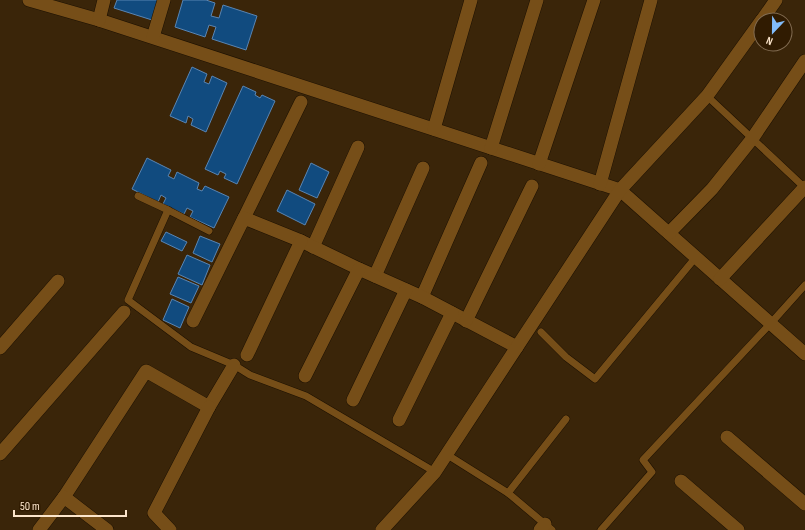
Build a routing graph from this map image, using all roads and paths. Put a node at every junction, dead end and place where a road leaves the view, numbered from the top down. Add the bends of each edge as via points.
1 (29, 0) edge
2 (104, 0) edge
3 (164, 0) edge
4 (471, 0) edge
5 (537, 0) edge
6 (594, 0) edge
7 (651, 0) edge
8 (776, 0) edge
9 (767, 12) edge
10 (99, 20) junction
11 (753, 32) edge
12 (153, 37) junction
13 (805, 61) edge
14 (707, 96) junction
15 (301, 102) dead end
16 (434, 129) junction
17 (752, 139) junction
18 (358, 147) dead end
19 (491, 148) junction
20 (481, 163) dead end
21 (539, 164) junction
22 (423, 168) dead end
23 (600, 184) junction
24 (532, 186) dead end
25 (805, 188) edge
26 (620, 190) junction
27 (138, 196) dead end
28 (168, 210) junction
29 (244, 218) junction
30 (209, 230) dead end
31 (669, 233) junction
32 (301, 241) junction
33 (313, 247) junction
34 (696, 258) junction
35 (359, 268) junction
36 (375, 276) junction
37 (720, 279) junction
38 (58, 281) dead end
39 (805, 285) edge
40 (406, 290) junction
41 (422, 297) junction
42 (124, 312) dead end
43 (452, 313) junction
44 (193, 321) dead end
45 (466, 321) junction
46 (771, 323) junction
47 (541, 332) dead end
48 (0, 348) edge
49 (517, 348) junction
50 (805, 354) edge
51 (246, 355) dead end
52 (234, 365) junction
53 (306, 376) dead end
54 (353, 400) dead end
55 (208, 407) junction
56 (566, 419) dead end
57 (399, 420) dead end
58 (727, 436) dead end
59 (0, 454) edge
60 (446, 454) junction
61 (435, 472) junction
62 (681, 481) dead end
63 (508, 493) junction
64 (64, 498) junction
65 (805, 504) edge
66 (545, 528) edge
67 (39, 530) edge
68 (107, 530) edge
69 (170, 530) edge
70 (382, 530) edge
71 (601, 530) edge
72 (738, 530) edge

1 - 10 street
2 - 10 street
3 - 12 street
4 - 16 street
5 - 19 street
6 - 21 street
7 - 23 street
8 - 9 street
10 - 12 street
11 - 14 street
12 - 16 street
13 - 17 street
14 - 17 lane
14 - 26 street
15 - 29 street
16 - 19 street
17 - 25 lane
17 - 31 street via 712,189
18 - 33 street
19 - 21 street
20 - 41 street
21 - 23 street
22 - 36 street
23 - 26 street
24 - 45 street
25 - 37 street
26 - 31 street
26 - 49 street
27 - 28 lane
28 - 30 lane
28 - 52 lane via 128,300 191,347
29 - 32 street
29 - 44 street
31 - 34 street
32 - 33 street
32 - 51 street
33 - 35 street
34 - 37 street
34 - 47 lane via 595,379 566,357
35 - 36 street
35 - 53 street
36 - 40 street
37 - 46 street
38 - 48 street
39 - 46 lane
40 - 41 street
40 - 54 street
41 - 43 street
42 - 59 street
43 - 45 street
43 - 57 street
45 - 49 street
46 - 50 street
46 - 71 lane via 643,460 652,472
49 - 60 street
52 - 55 street
52 - 61 lane via 250,375 306,396
55 - 64 street via 146,371
55 - 69 street via 154,513
56 - 63 lane
58 - 65 street
60 - 61 street
60 - 63 lane
61 - 70 street
62 - 72 street
63 - 66 lane
64 - 67 street
64 - 68 street

